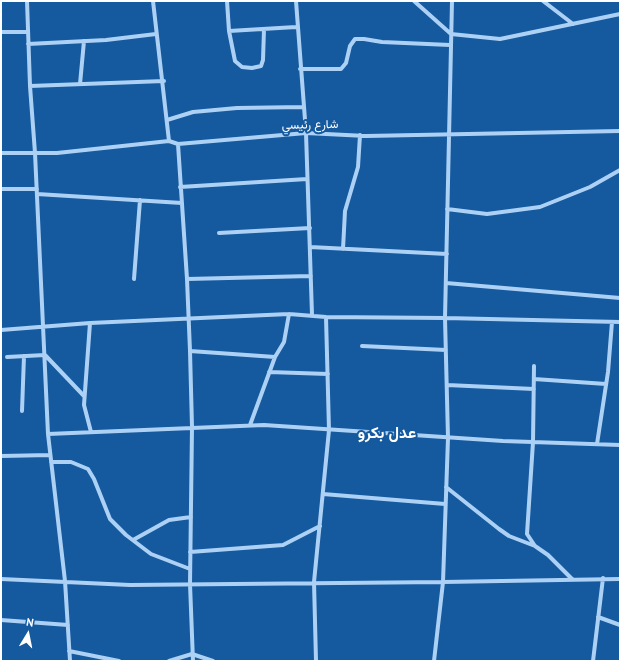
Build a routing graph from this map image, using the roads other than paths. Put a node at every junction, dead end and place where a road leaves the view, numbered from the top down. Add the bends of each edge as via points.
1 (28, 1) edge
2 (153, 1) edge
3 (227, 1) edge
4 (296, 1) edge
5 (414, 1) edge
6 (452, 1) edge
7 (543, 1) edge
8 (620, 14) edge
9 (573, 24) junction
10 (296, 27) junction
11 (264, 29) junction
12 (230, 31) junction
13 (1, 32) edge
14 (27, 32) junction
15 (156, 34) junction
16 (451, 34) junction
17 (84, 41) junction
18 (28, 44) junction
19 (450, 45) junction
20 (300, 69) junction
21 (164, 81) junction
22 (80, 84) junction
23 (30, 86) junction
24 (303, 108) junction
25 (167, 120) junction
26 (620, 131) edge
27 (306, 133) junction
28 (449, 134) junction
29 (360, 135) junction
30 (169, 141) junction
31 (178, 144) junction
32 (1, 153) edge
33 (35, 153) junction
34 (620, 170) edge
35 (308, 179) junction
36 (180, 187) junction
37 (1, 189) edge
38 (37, 191) junction
39 (140, 200) junction
40 (182, 203) junction
41 (447, 209) junction
42 (310, 228) junction
43 (219, 233) dead end
44 (310, 247) junction
45 (343, 249) junction
46 (447, 254) junction
47 (311, 276) junction
48 (134, 279) dead end
49 (187, 279) junction
50 (446, 283) junction
51 (620, 298) edge
52 (289, 314) junction
53 (312, 315) junction
54 (189, 317) junction
55 (326, 317) junction
56 (445, 318) junction
57 (612, 322) junction
58 (620, 322) edge
59 (90, 323) junction
60 (43, 327) junction
61 (1, 330) edge
62 (362, 346) dead end
63 (446, 350) junction
64 (190, 351) junction
65 (44, 355) junction
66 (24, 356) junction
67 (7, 357) dead end
68 (275, 357) junction
69 (534, 366) dead end
70 (269, 372) junction
71 (328, 374) junction
72 (534, 379) junction
73 (606, 384) junction
74 (446, 385) junction
75 (534, 389) junction
76 (84, 396) junction
77 (22, 411) dead end
78 (250, 425) junction
79 (192, 427) junction
80 (329, 430) junction
81 (91, 432) junction
82 (48, 434) junction
83 (448, 438) junction
84 (533, 442) junction
85 (597, 444) junction
86 (620, 445) edge
87 (50, 455) junction
88 (1, 456) edge
89 (51, 462) junction
90 (446, 487) junction
91 (323, 494) junction
92 (445, 504) junction
93 (191, 517) junction
94 (320, 526) junction
95 (133, 540) junction
96 (535, 546) junction
97 (190, 552) junction
98 (190, 569) junction
99 (603, 578) junction
100 (620, 578) edge
101 (1, 579) edge
102 (572, 579) junction
103 (64, 581) junction
104 (314, 582) junction
105 (443, 582) junction
106 (190, 584) junction
107 (598, 617) junction
108 (1, 620) edge
109 (68, 625) junction
110 (620, 625) edge
111 (69, 651) junction
112 (192, 654) junction
113 (70, 661) edge
114 (119, 661) edge
115 (169, 661) edge
116 (193, 661) edge
117 (213, 661) edge
118 (316, 661) edge
119 (434, 661) edge
120 (593, 661) edge

1 - 14 street
2 - 15 street
3 - 12 street
4 - 10 street
5 - 16 street
6 - 16 street
7 - 9 street
8 - 9 street
9 - 16 street via 500,39
10 - 11 street
10 - 20 street
11 - 12 street
11 - 12 street via 263,60 261,66 252,68 242,67 235,61
13 - 14 street
14 - 18 street
15 - 17 street
15 - 21 street
16 - 19 street
17 - 18 street
17 - 22 street
18 - 23 street
19 - 20 street via 355,39 341,69
19 - 28 street
20 - 24 street
21 - 22 street
21 - 25 street
22 - 23 street
23 - 33 street
24 - 25 street via 237,108 193,112
24 - 27 street
25 - 30 street
26 - 28 street, شارع رئيسي
27 - 29 street, شارع رئيسي
27 - 31 street, شارع رئيسي
27 - 35 street
28 - 29 street, شارع رئيسي
28 - 41 street
29 - 45 street via 358,167 345,211
30 - 31 street, شارع رئيسي
30 - 33 street, شارع رئيسي
31 - 36 street
32 - 33 street, شارع رئيسي
33 - 38 street
34 - 41 street via 590,187 540,207 486,214
35 - 36 street
35 - 42 street
36 - 40 street
37 - 38 street
38 - 39 street
38 - 60 street
39 - 40 street
39 - 48 street
40 - 49 street
41 - 46 street
42 - 43 street
42 - 44 street
44 - 45 street
44 - 47 street
45 - 46 street
46 - 50 street
47 - 49 street
47 - 53 street
49 - 54 street
50 - 51 street
50 - 56 street
52 - 53 street
52 - 54 street
52 - 68 street via 284,342
53 - 55 street
54 - 59 street
54 - 64 street
55 - 56 street
55 - 71 street
56 - 57 street
56 - 63 street
57 - 58 street
57 - 73 street
59 - 60 street
59 - 76 street
60 - 61 street
60 - 65 street
62 - 63 street
63 - 74 street
64 - 68 street
64 - 79 street
65 - 66 street
65 - 76 street
65 - 82 street
66 - 67 street
66 - 77 street
68 - 70 street
69 - 72 street
70 - 71 street
70 - 78 street
71 - 80 street
72 - 73 street
72 - 75 street
73 - 85 street
74 - 75 street
74 - 83 street
75 - 84 street
76 - 81 street
78 - 79 street
78 - 80 street
79 - 81 street
79 - 93 street
80 - 83 street
80 - 91 street
81 - 82 street
82 - 87 street
83 - 84 street
83 - 90 street
84 - 85 street
84 - 96 street via 527,534
85 - 86 street
87 - 88 street
87 - 89 street
89 - 95 street via 71,462 88,469 110,519
89 - 103 street
90 - 92 street
90 - 96 street via 509,536
91 - 92 street
91 - 94 street
92 - 105 street
93 - 95 street via 169,520
93 - 97 street
94 - 97 street via 283,545
94 - 104 street
95 - 98 street via 151,554
96 - 102 street
97 - 98 street
98 - 106 street
99 - 100 street
99 - 102 street
99 - 107 street
101 - 103 street
102 - 105 street
103 - 106 street via 130,585
103 - 109 street
104 - 105 street
104 - 106 street
104 - 118 street
105 - 119 street
106 - 112 street
107 - 110 street
107 - 120 street
108 - 109 street
109 - 111 street
111 - 113 street
111 - 114 street
112 - 115 street
112 - 116 street
112 - 117 street

